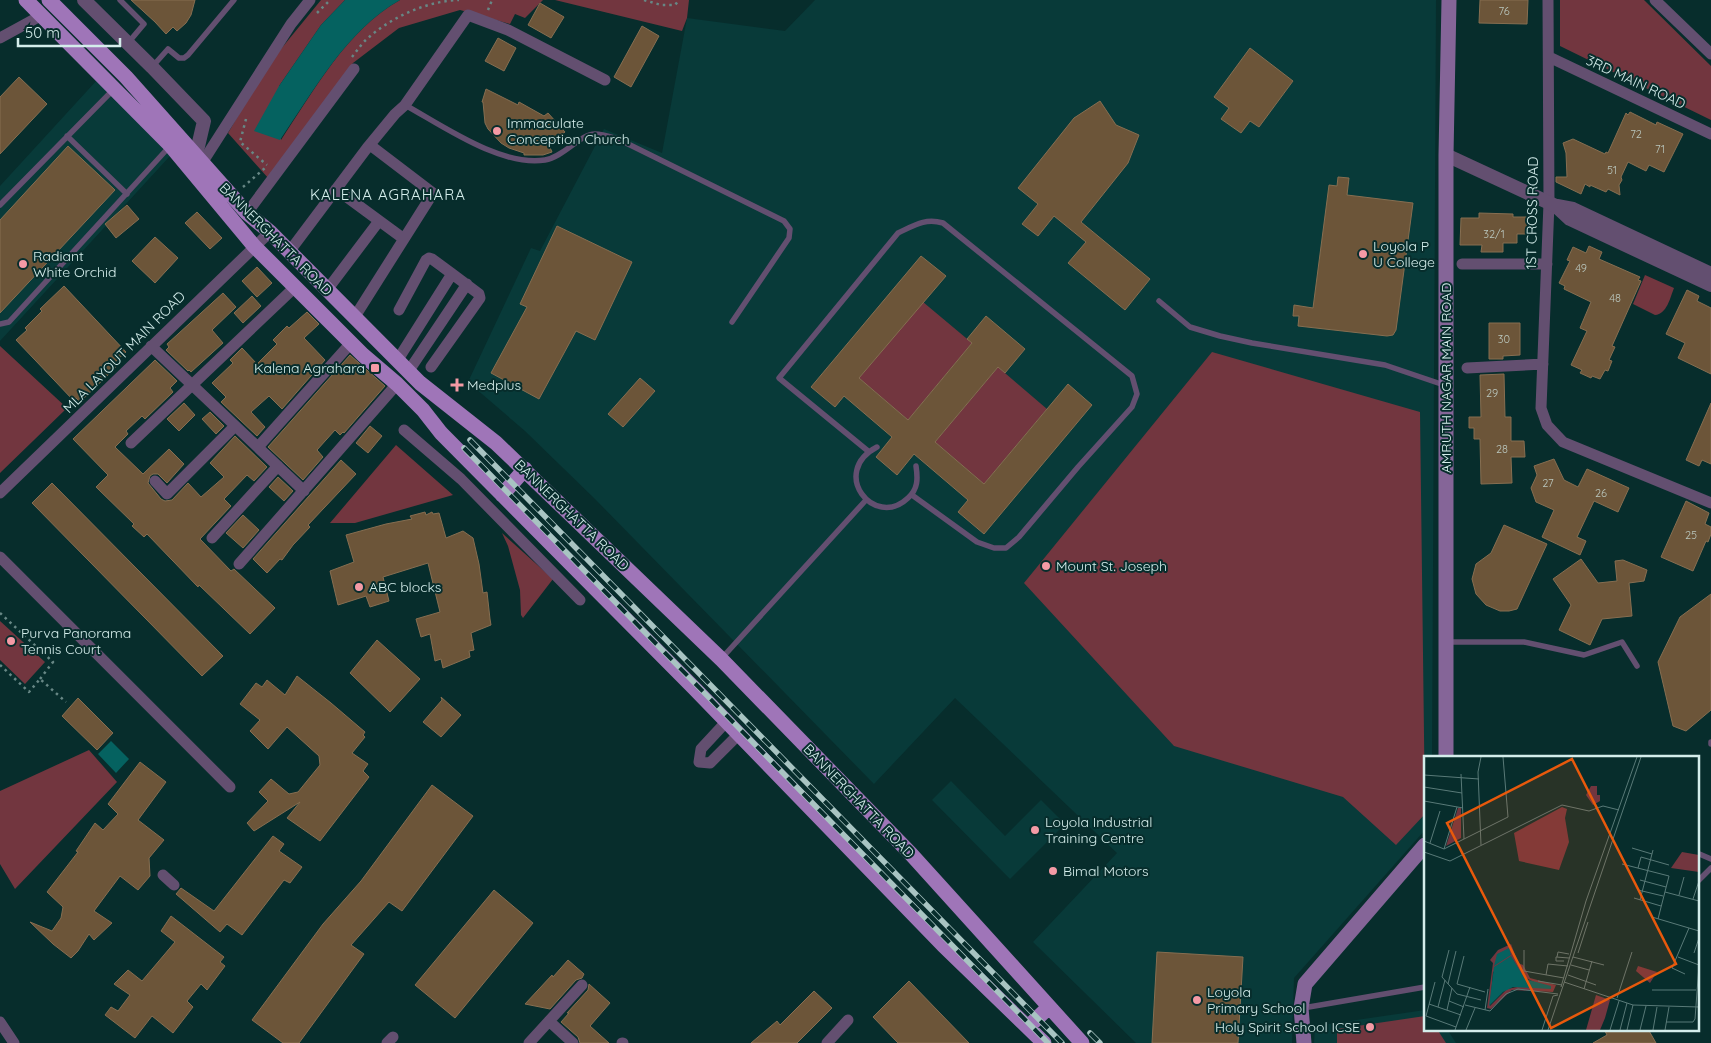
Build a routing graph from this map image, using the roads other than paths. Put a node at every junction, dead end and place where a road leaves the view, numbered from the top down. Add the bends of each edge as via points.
1 (26, 0) edge
2 (49, 0) edge
3 (84, 0) edge
4 (120, 0) edge
5 (234, 0) edge
6 (310, 0) edge
7 (1449, 0) edge
8 (1548, 0) edge
9 (1655, 0) edge
10 (42, 15) junction
11 (0, 38) edge
12 (128, 43) junction
13 (1711, 54) edge
14 (1548, 58) junction
15 (152, 67) junction
16 (354, 69) dead end
17 (605, 80) dead end
18 (114, 88) junction
19 (405, 105) junction
20 (1711, 134) edge
21 (67, 136) junction
22 (175, 140) junction
23 (370, 145) junction
24 (1446, 155) junction
25 (199, 159) junction
26 (336, 189) junction
27 (126, 194) junction
28 (1553, 204) junction
29 (0, 205) edge
30 (248, 213) junction
31 (380, 221) junction
32 (270, 232) junction
33 (404, 239) junction
34 (254, 246) junction
35 (289, 252) junction
36 (1462, 264) dead end
37 (1546, 264) junction
38 (450, 273) junction
39 (1711, 274) edge
40 (467, 284) junction
41 (1711, 285) edge
42 (295, 287) junction
43 (327, 290) junction
44 (1160, 301) dead end
45 (399, 310) dead end
46 (354, 318) junction
47 (732, 322) dead end
48 (0, 324) edge
49 (351, 342) junction
50 (151, 346) junction
51 (397, 361) junction
52 (1543, 364) junction
53 (431, 367) dead end
54 (1467, 368) dead end
55 (408, 372) junction
56 (397, 384) junction
57 (192, 386) junction
58 (1446, 386) junction
59 (235, 426) junction
60 (404, 430) dead end
61 (132, 443) dead end
62 (258, 447) junction
63 (877, 447) dead end
64 (868, 451) junction
65 (278, 466) junction
66 (916, 466) dead end
67 (525, 469) junction
68 (156, 481) dead end
69 (304, 491) junction
70 (0, 493) edge
71 (502, 495) junction
72 (912, 495) junction
73 (866, 500) junction
74 (1711, 503) edge
75 (212, 538) dead end
76 (0, 557) edge
77 (239, 564) dead end
78 (580, 600) dead end
79 (1446, 642) junction
80 (721, 658) junction
81 (1637, 666) dead end
82 (726, 722) junction
83 (739, 734) junction
84 (1446, 756) edge
85 (230, 787) dead end
86 (1424, 846) edge
87 (1698, 853) edge
88 (1711, 859) edge
89 (1711, 868) edge
90 (163, 875) dead end
91 (1698, 881) edge
92 (174, 885) dead end
93 (582, 985) dead end
94 (1424, 987) edge
95 (1049, 1006) junction
96 (1301, 1008) junction
97 (848, 1020) dead end
98 (549, 1021) junction
99 (0, 1022) edge
100 (1028, 1027) junction
101 (14, 1043) edge
102 (529, 1043) edge
103 (573, 1043) edge
104 (827, 1043) edge
105 (1044, 1043) edge
106 (1082, 1043) edge
107 (1304, 1043) edge

1 - 10 main road
2 - 22 main road, BANNERGHATTA ROAD via 126,78
3 - 12 street
4 - 12 lane via 144,24
5 - 15 lane via 188,55 179,58 168,49
6 - 25 street
7 - 24 main road, AMRUTH NAGAR MAIN ROAD
8 - 14 street, 1ST CROSS ROAD
9 - 13 street
10 - 11 street
10 - 18 main road
12 - 15 street
14 - 20 street, 3RD MAIN ROAD
14 - 28 street, 1ST CROSS ROAD
15 - 25 street via 204,121
16 - 30 street
17 - 19 street via 508,30 468,15
18 - 21 lane
18 - 22 main road
19 - 23 street
19 - 47 lane via 490,152 529,161 547,160 566,152 585,136 594,134 618,139 784,221 790,229 789,238
21 - 27 lane
21 - 29 lane
22 - 25 main road, BANNERGHATTA ROAD
22 - 27 lane
22 - 34 main road
23 - 26 street
23 - 33 street via 433,193
24 - 28 street
24 - 58 main road, AMRUTH NAGAR MAIN ROAD
25 - 30 main road, BANNERGHATTA ROAD
26 - 31 street
26 - 35 street
27 - 48 lane via 9,322
28 - 37 street, 1ST CROSS ROAD
28 - 39 street via 1573,209
28 - 41 street via 1570,218
30 - 32 main road, BANNERGHATTA ROAD
31 - 33 street
31 - 43 street
32 - 34 street, MLA LAYOUT MAIN ROAD
32 - 35 main road, BANNERGHATTA ROAD
33 - 46 street
34 - 42 main road
34 - 50 street, MLA LAYOUT MAIN ROAD
35 - 43 main road, BANNERGHATTA ROAD
36 - 37 street
37 - 52 street, 1ST CROSS ROAD
38 - 40 street
38 - 45 street via 432,259 426,260
38 - 51 street
40 - 53 street via 479,294 478,301
40 - 55 street
42 - 49 main road
42 - 57 street
43 - 46 main road, BANNERGHATTA ROAD
44 - 58 lane via 1190,327 1212,334 1385,365
46 - 51 main road, BANNERGHATTA ROAD
49 - 56 main road
49 - 62 street
50 - 57 street
50 - 70 street, MLA LAYOUT MAIN ROAD
51 - 55 main road, BANNERGHATTA ROAD
52 - 54 street
52 - 74 street, 1ST CROSS ROAD via 1541,408 1547,425 1564,442
55 - 67 main road, BANNERGHATTA ROAD
56 - 69 street
56 - 71 main road
57 - 59 street
57 - 61 street
58 - 79 main road, AMRUTH NAGAR MAIN ROAD
59 - 62 street
59 - 68 street via 167,494
60 - 78 street via 461,479
62 - 65 street
63 - 64 lane
64 - 72 lane via 779,378 898,233 932,220 944,224 1132,376 1138,394 1132,407 1006,548 977,542
64 - 73 lane via 857,466 856,475 856,485
65 - 69 street
65 - 75 street
66 - 72 lane via 918,476
67 - 71 main road
67 - 80 main road, BANNERGHATTA ROAD
69 - 77 street
71 - 82 main road
72 - 73 lane via 904,502 885,508
73 - 80 lane
76 - 85 street
79 - 81 lane via 1524,642 1584,656 1622,642
79 - 84 main road, AMRUTH NAGAR MAIN ROAD
80 - 95 main road, BANNERGHATTA ROAD via 911,854
82 - 83 main road
82 - 83 street via 701,749 699,762 710,763
83 - 100 main road via 943,945
86 - 96 main road via 1305,984
87 - 88 lane
89 - 91 lane
90 - 92 street
93 - 98 street
94 - 96 lane
95 - 100 main road
95 - 106 main road, BANNERGHATTA ROAD
96 - 107 main road
97 - 104 street
98 - 102 street
98 - 103 street
99 - 101 street
100 - 105 main road

